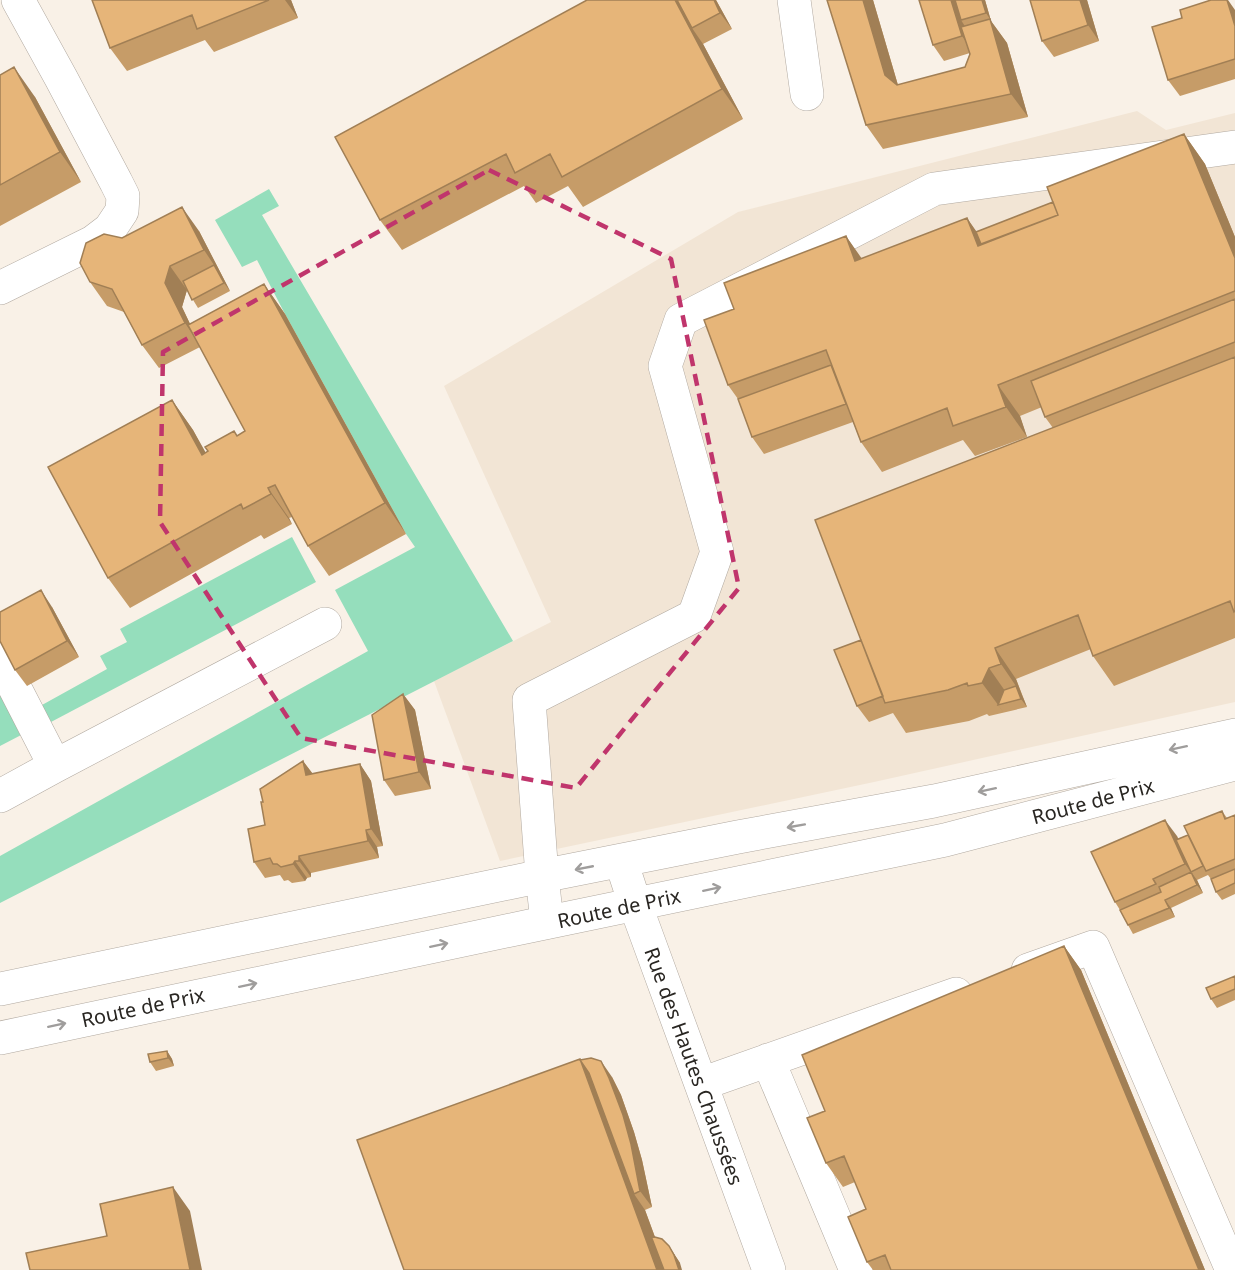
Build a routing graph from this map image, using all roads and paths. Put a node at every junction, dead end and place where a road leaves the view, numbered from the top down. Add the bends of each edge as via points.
1 (18, 0) edge
2 (794, 0) edge
3 (807, 94) dead end
4 (1235, 147) edge
5 (0, 288) edge
6 (325, 624) dead end
7 (0, 659) edge
8 (1235, 735) edge
9 (1235, 764) edge
10 (56, 765) junction
11 (0, 796) edge
12 (621, 861) junction
13 (542, 876) junction
14 (635, 904) junction
15 (547, 922) junction
16 (0, 989) edge
17 (0, 1038) edge
18 (768, 1060) junction
19 (701, 1084) junction
20 (769, 1270) edge
21 (856, 1270) edge
22 (1232, 1270) edge

1 - 5 main road via 123,196 122,211 110,229 93,242
2 - 3 main road
4 - 13 main road via 934,189 681,320 665,366 717,552 694,616 529,700
6 - 10 main road
7 - 10 main road
8 -> 12 main road, Route de Prix via 934,801
14 -> 9 main road, Route de Prix via 945,840
10 - 11 main road
12 -> 13 main road, Route de Prix
12 - 14 main road, Rue des Hautes Chaussées
13 - 15 main road
13 - 16 main road, Route de Prix
14 - 15 main road, Route de Prix
14 - 19 main road, Rue des Hautes Chaussées
17 -> 15 main road, Route de Prix
18 - 19 main road
18 - 21 main road
18 - 22 main road via 1093,947
19 - 20 main road, Rue des Hautes Chaussées

